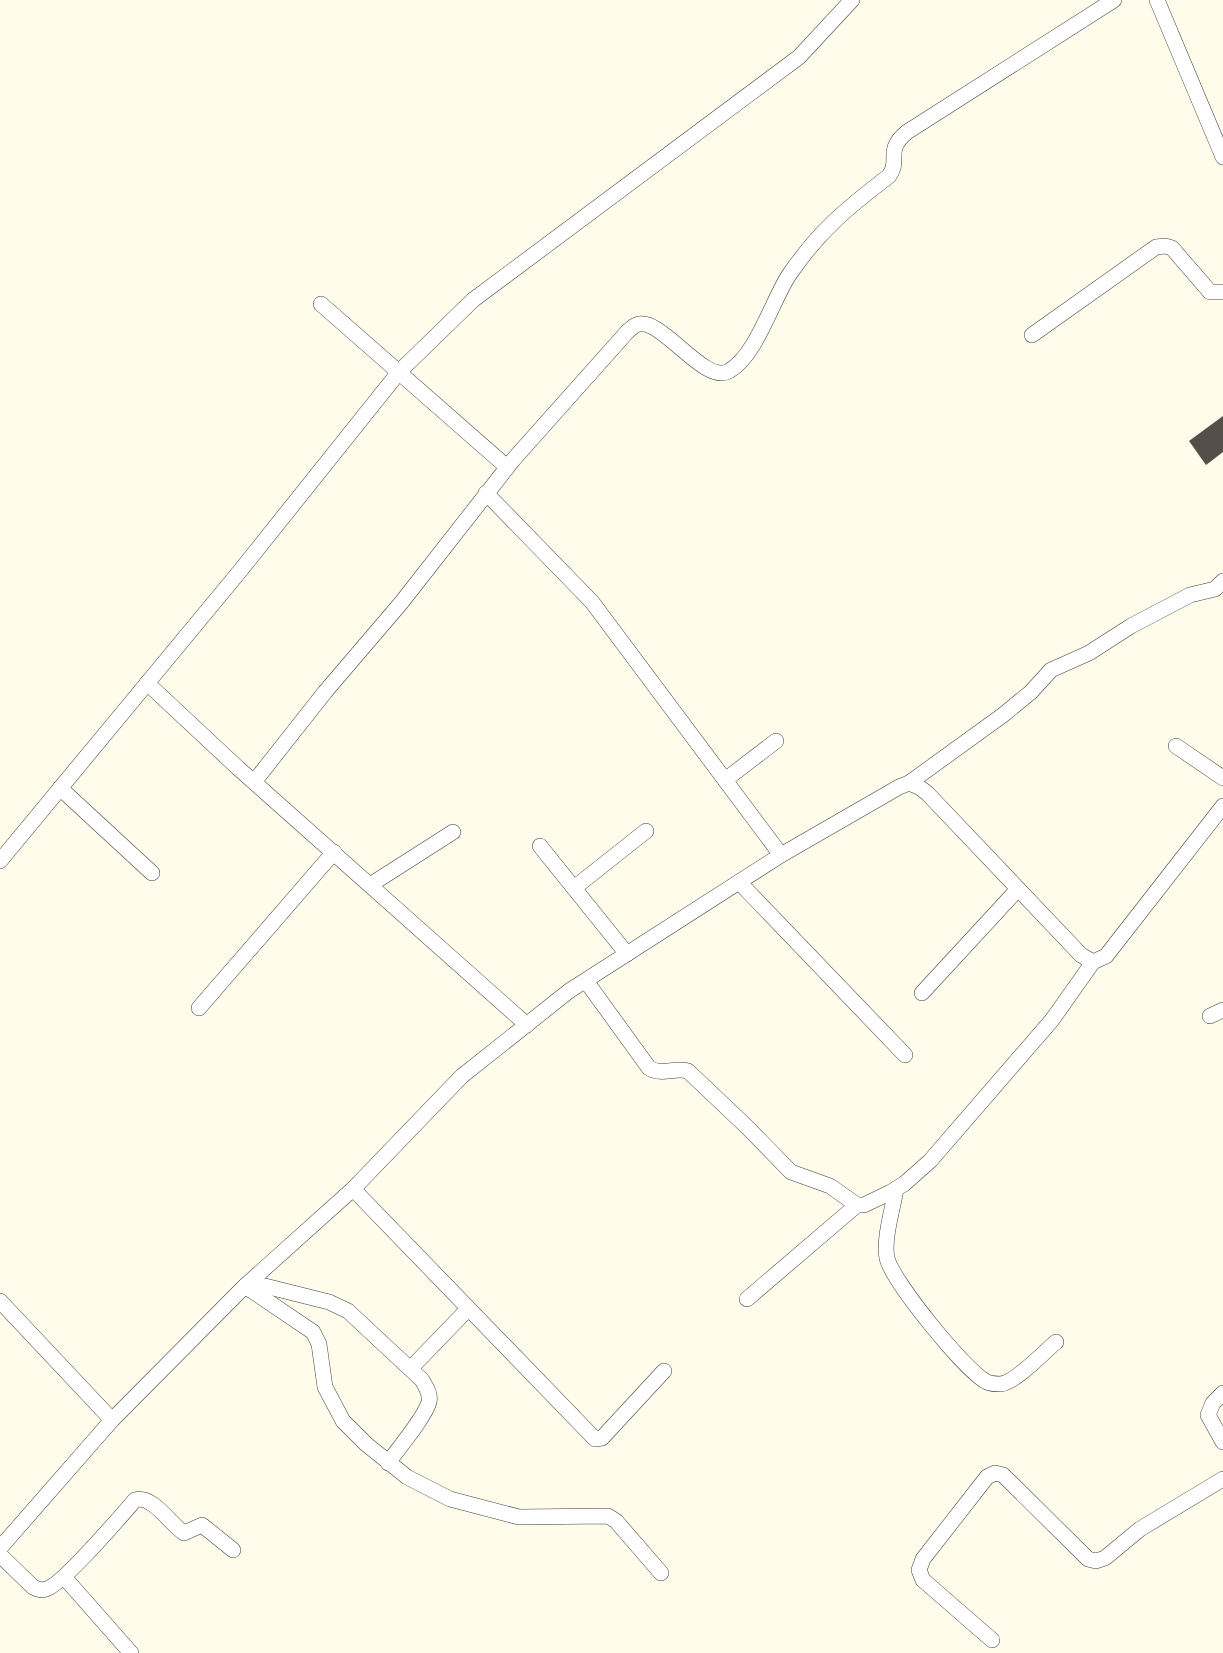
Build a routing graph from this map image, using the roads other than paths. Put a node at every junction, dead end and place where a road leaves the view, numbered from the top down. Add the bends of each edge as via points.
1 (852, 0) edge
2 (1114, 0) edge
3 (1157, 0) edge
4 (1223, 157) edge
5 (1223, 292) edge
6 (321, 304) dead end
7 (1032, 335) dead end
8 (399, 372) junction
9 (507, 467) junction
10 (486, 493) junction
11 (1223, 581) edge
12 (147, 683) junction
13 (776, 741) dead end
14 (1176, 746) dead end
15 (1223, 778) edge
16 (725, 780) junction
17 (254, 782) junction
18 (909, 783) junction
19 (60, 788) junction
20 (1223, 806) edge
21 (646, 831) dead end
22 (453, 832) dead end
23 (540, 846) dead end
24 (334, 852) junction
25 (781, 855) junction
26 (0, 861) edge
27 (152, 873) dead end
28 (739, 882) junction
29 (370, 885) junction
30 (574, 888) junction
31 (1018, 889) junction
32 (627, 954) junction
33 (1093, 962) junction
34 (586, 981) junction
35 (922, 993) dead end
36 (199, 1008) dead end
37 (527, 1025) junction
38 (905, 1055) dead end
39 (353, 1189) junction
40 (896, 1189) junction
41 (857, 1205) junction
42 (248, 1288) junction
43 (747, 1299) dead end
44 (0, 1301) edge
45 (468, 1309) junction
46 (1056, 1342) dead end
47 (411, 1368) junction
48 (664, 1371) dead end
49 (1223, 1393) edge
50 (112, 1420) junction
51 (1223, 1442) edge
52 (388, 1462) junction
53 (1223, 1479) edge
54 (0, 1548) edge
55 (233, 1550) dead end
56 (0, 1555) edge
57 (661, 1573) dead end
58 (64, 1577) junction
59 (992, 1640) dead end
60 (131, 1653) edge

1 - 8 street via 799,57 473,300
2 - 9 street via 897,140 893,171 813,242 788,277 758,336 732,370 712,373 658,331 644,324 636,325
3 - 4 street
5 - 7 street via 1210,292 1172,248 1156,247
6 - 8 street
8 - 9 street
8 - 12 street
9 - 10 street
10 - 16 street via 592,602
10 - 17 street
11 - 18 street via 1215,589 1191,595 1051,670 1003,715
12 - 17 street
12 - 19 street
13 - 16 street
14 - 15 street
16 - 25 street
17 - 24 street
18 - 25 street
18 - 31 street via 927,794
19 - 26 street
19 - 27 street
20 - 33 street via 1106,956
21 - 30 street
22 - 29 street
23 - 30 street
24 - 29 street
24 - 36 street
25 - 28 street
28 - 32 street
28 - 38 street
29 - 37 street
30 - 32 street
31 - 33 street via 1081,955
31 - 35 street
32 - 34 street
33 - 40 street via 1052,1020 954,1135
34 - 37 street
34 - 41 street via 649,1068 655,1072 687,1071 791,1172 830,1186
37 - 39 street via 462,1076
39 - 42 street
39 - 45 street
40 - 41 street
40 - 46 street via 887,1242 893,1272 928,1322 978,1376 989,1383 1003,1384
41 - 43 street
42 - 47 street via 265,1286 329,1302 348,1311
42 - 50 street
42 - 52 street via 313,1332 330,1399 343,1421
44 - 50 street
45 - 47 street
45 - 48 street via 595,1439 602,1437
47 - 52 street via 429,1391 429,1402
49 - 51 street via 1208,1415
50 - 54 street
52 - 57 street via 428,1489 480,1508 519,1517 608,1516
53 - 59 street via 1140,1529 1096,1561 1089,1559 1003,1475 994,1473 987,1477 923,1559 919,1570 923,1580
55 - 58 street via 202,1525 184,1533 148,1500 140,1498
56 - 58 street via 39,1590
58 - 60 street

